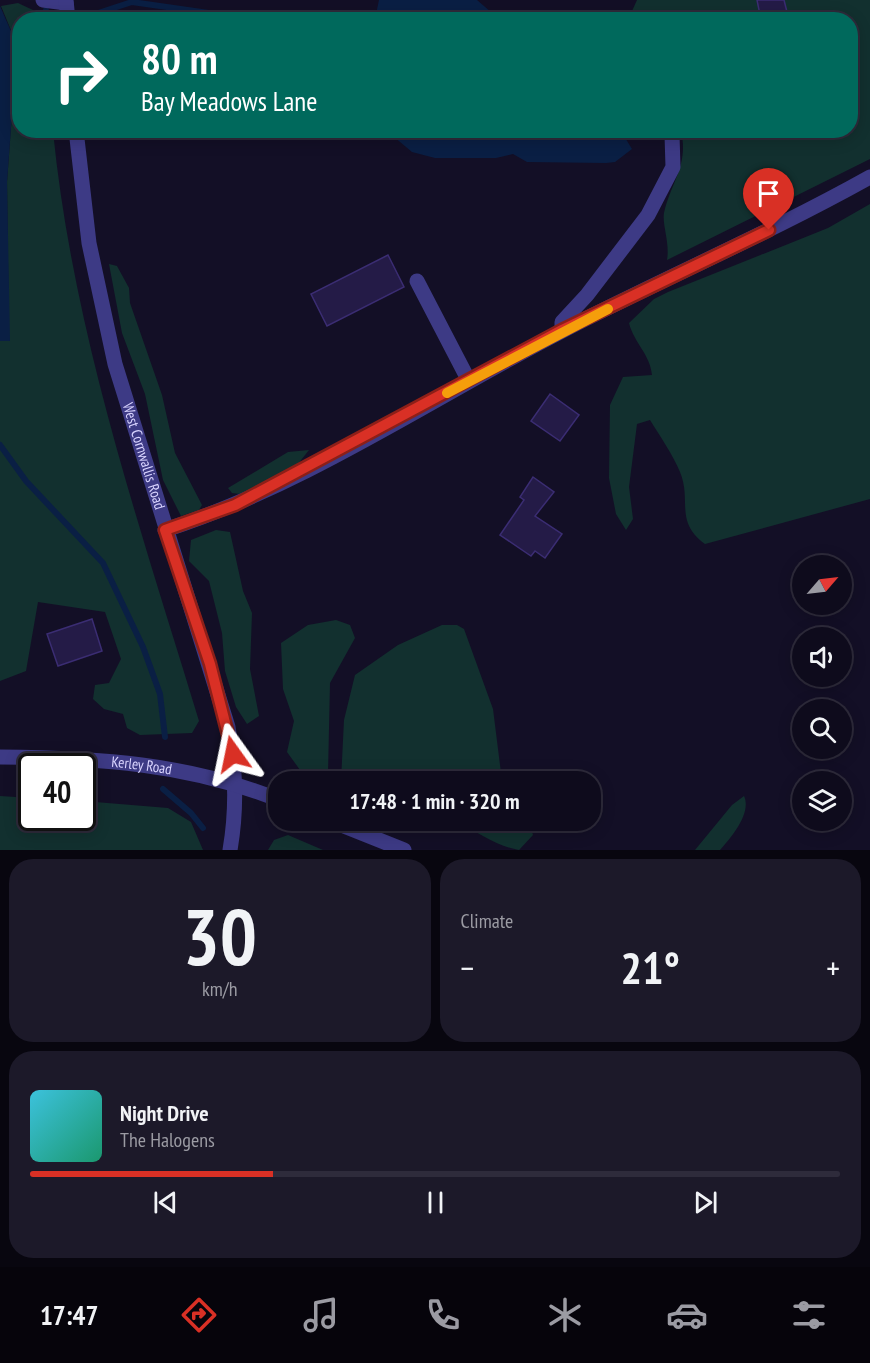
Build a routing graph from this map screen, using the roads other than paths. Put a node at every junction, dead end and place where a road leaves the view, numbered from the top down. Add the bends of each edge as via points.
1 (43, 0) edge
2 (66, 2) edge
3 (77, 138) edge
4 (672, 138) edge
5 (870, 177) edge
6 (417, 280) dead end
7 (562, 330) junction
8 (469, 381) junction
9 (165, 530) junction
10 (0, 757) edge
11 (235, 784) junction
12 (268, 796) edge
13 (356, 831) edge
14 (230, 850) edge
15 (404, 850) edge

1 - 2 street
3 - 9 street, West Cornwallis Road via 100,302
4 - 7 street via 673,167 648,215 562,322
5 - 7 street
6 - 8 street
7 - 8 street
8 - 9 street via 235,505
9 - 11 street, West Cornwallis Road via 225,717
10 - 11 street, Kerley Road via 134,763 174,768
11 - 12 street, Kerley Road
11 - 14 street, West Cornwallis Road via 236,813
13 - 15 street

